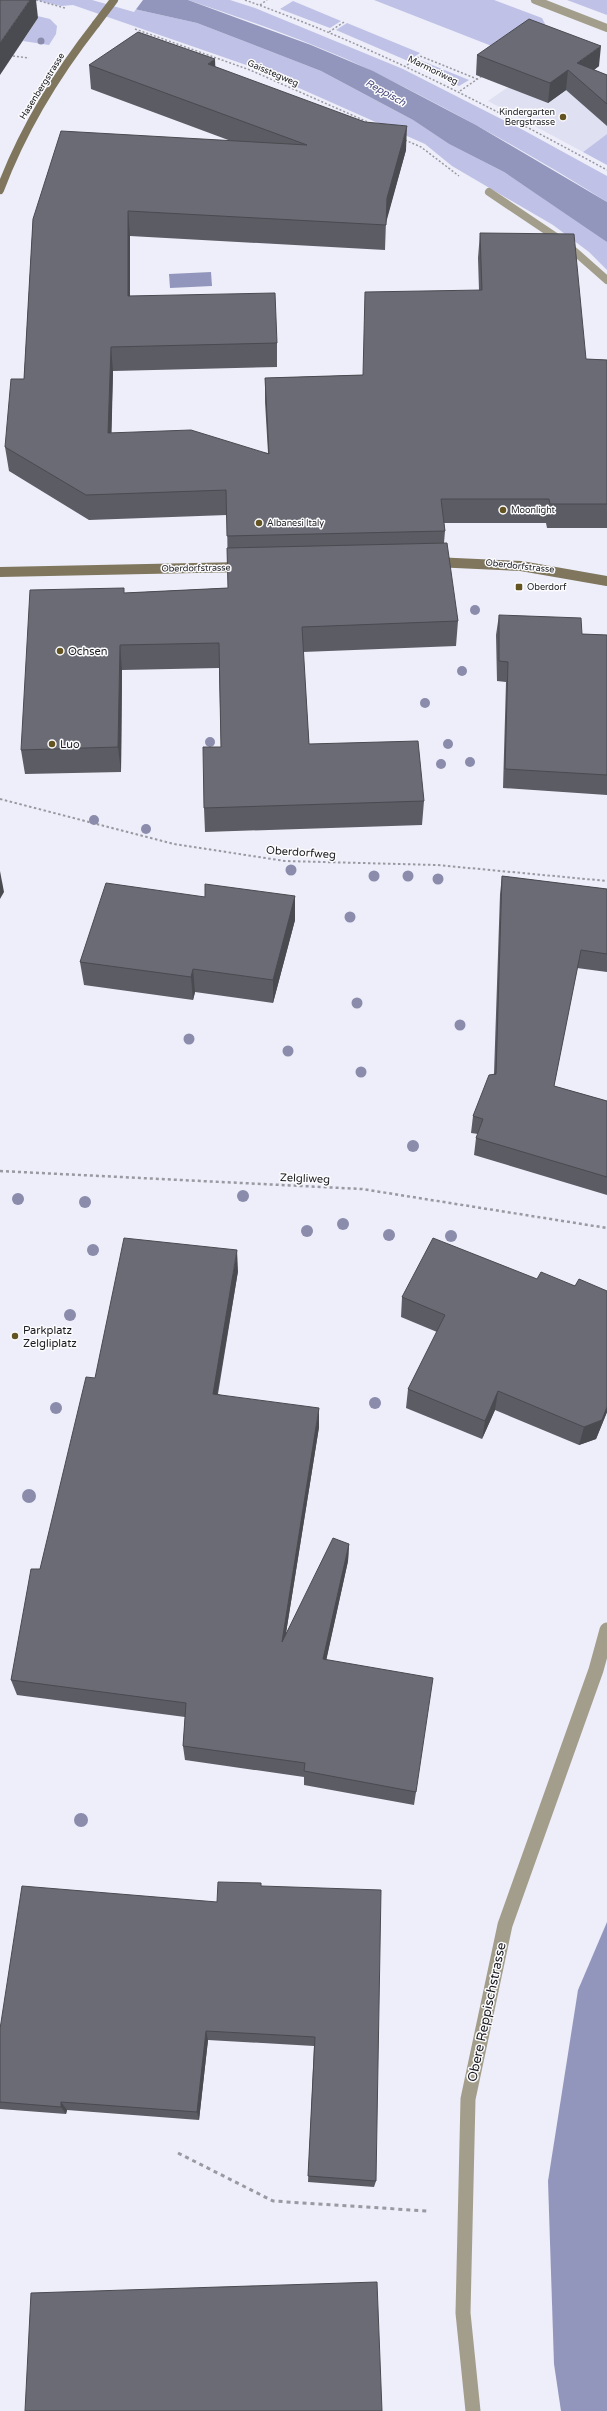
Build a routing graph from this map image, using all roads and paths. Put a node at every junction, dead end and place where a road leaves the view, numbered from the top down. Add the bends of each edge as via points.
1 (36, 0) edge
2 (114, 0) edge
3 (245, 0) edge
4 (267, 0) edge
5 (535, 0) edge
6 (259, 5) junction
7 (68, 9) dead end
8 (344, 22) dead end
9 (129, 27) dead end
10 (607, 28) edge
11 (329, 32) junction
12 (433, 58) dead end
13 (429, 60) junction
14 (407, 66) junction
15 (483, 76) edge
16 (477, 80) junction
17 (460, 91) junction
18 (372, 124) edge
19 (400, 137) edge
20 (607, 170) edge
21 (0, 190) edge
22 (489, 192) joint
23 (607, 280) edge
24 (423, 562) edge
25 (252, 566) edge
26 (0, 572) edge
27 (607, 581) edge
28 (0, 799) edge
29 (607, 881) edge
30 (0, 1171) edge
31 (607, 1228) edge
32 (607, 1630) edge
33 (178, 2153) dead end
34 (465, 2213) junction
35 (473, 2411) edge

1 - 7 path
2 - 21 street, Hasenbergstrasse, bridge via 78,46 34,115 8,165
3 - 6 path, Marmoriweg
4 - 6 path
5 - 10 street
6 - 11 path, Marmoriweg
8 - 11 path
9 - 18 path, Gaisstegweg via 250,70
11 - 14 path, Marmoriweg
12 - 13 path
13 - 14 path via 420,56
13 - 16 path
14 - 17 path, Marmoriweg
15 - 16 path
16 - 17 path
17 - 20 path, Marmoriweg
19 - 22 path via 421,147 450,171
22 - 23 street via 548,228 583,255
24 - 27 street, Oberdorfstrasse via 497,562 559,570
25 - 26 street, Oberdorfstrasse
28 - 29 path, Oberdorfweg via 174,844 285,861 437,866
30 - 31 path, Zelgliweg via 362,1189
32 - 34 street, Obere Reppischstrasse via 596,1670 505,1925 468,2099
33 - 34 path via 273,2200
34 - 35 street, Obere Reppischstrasse via 463,2314

